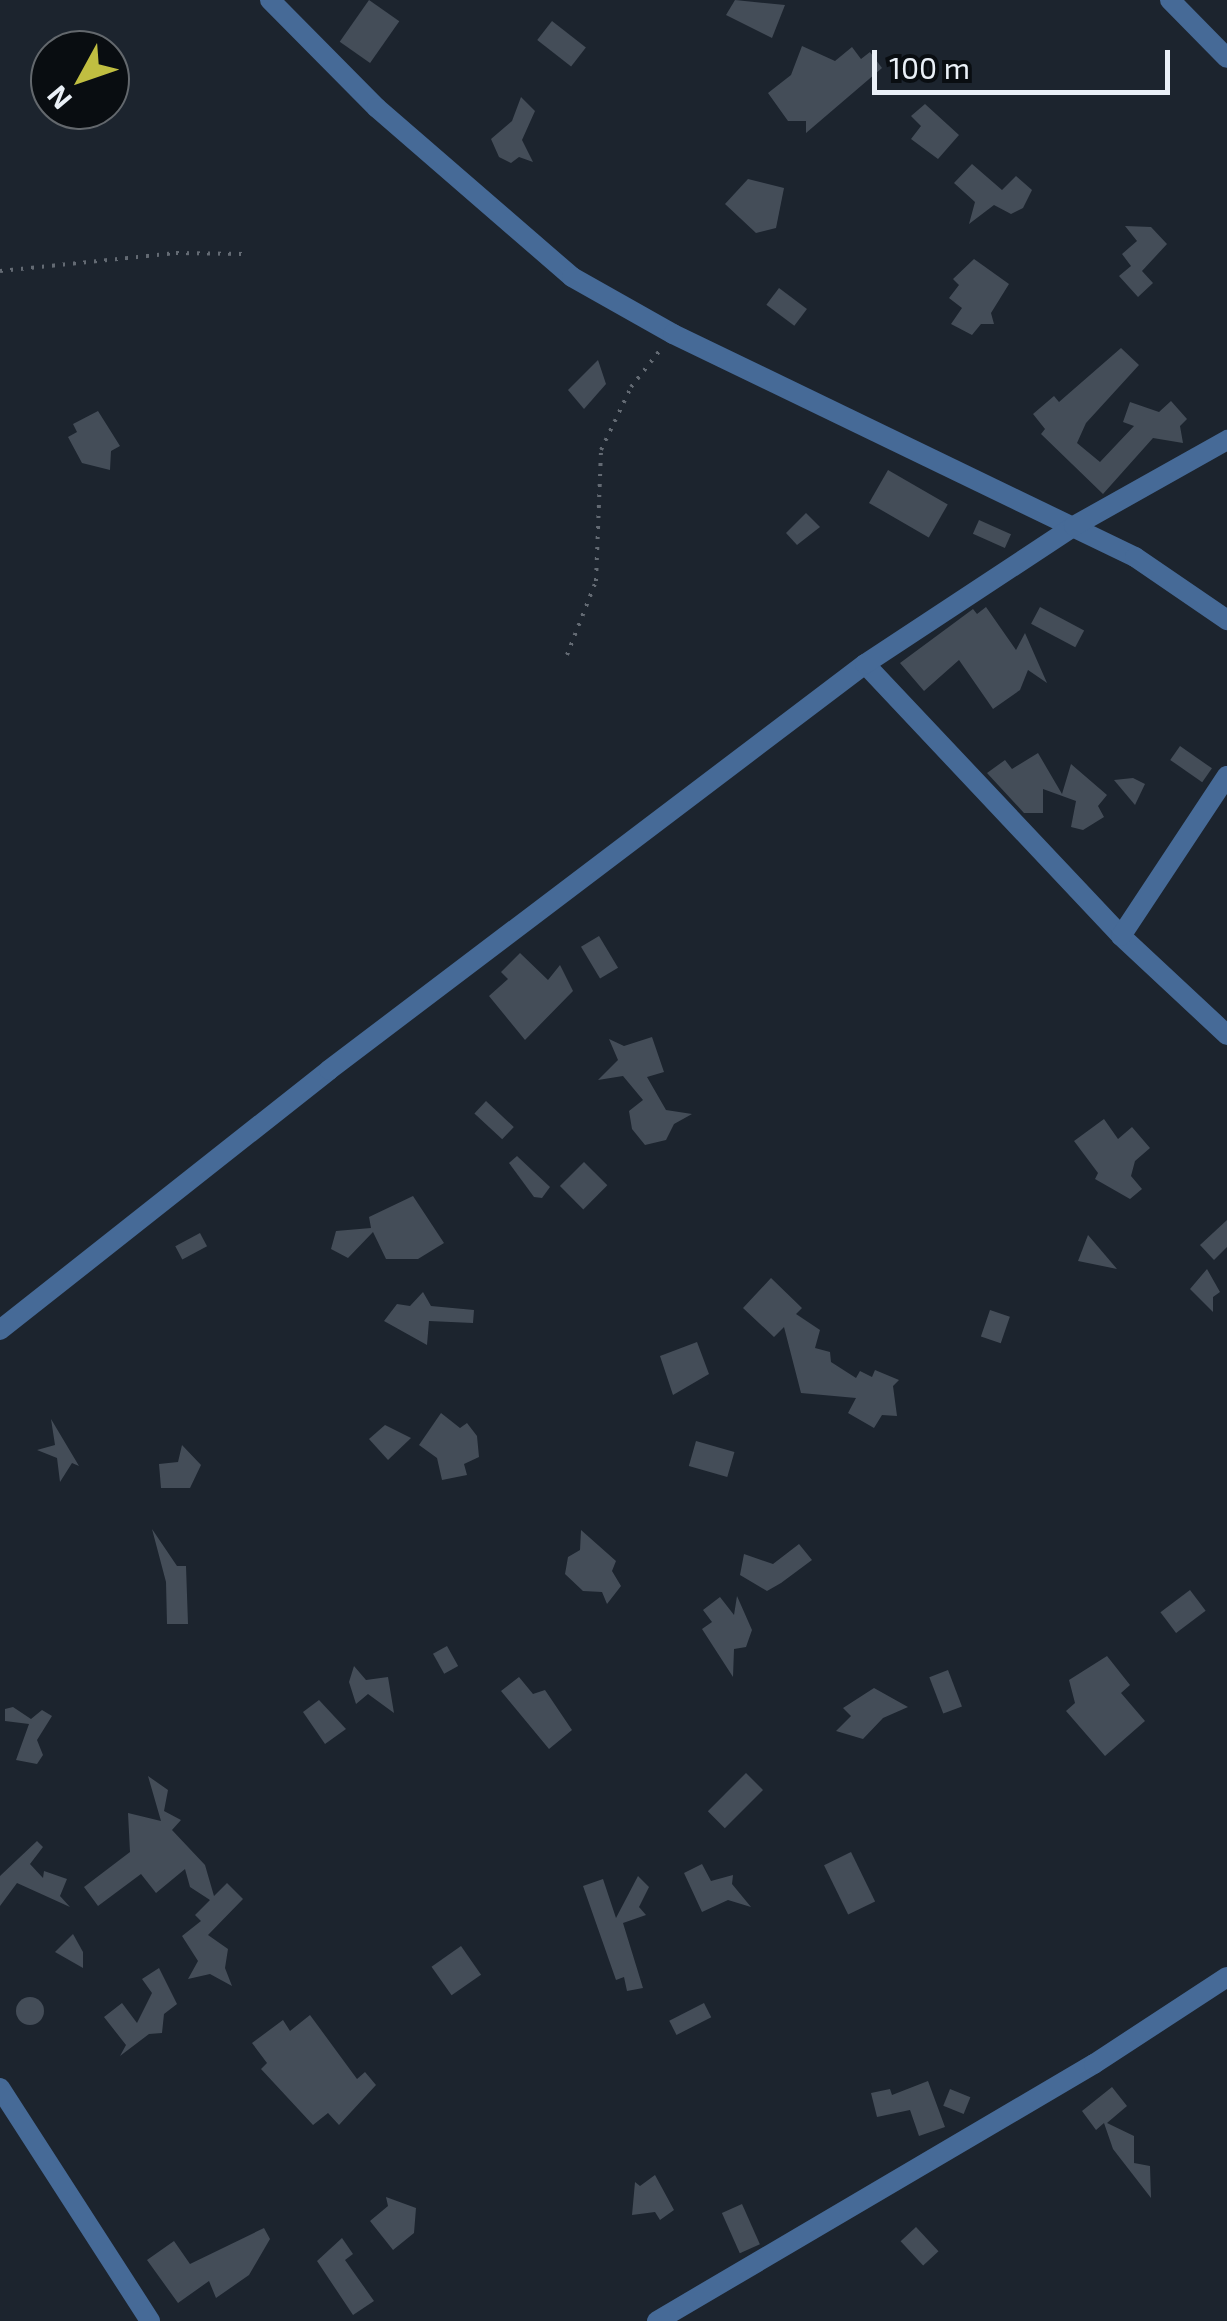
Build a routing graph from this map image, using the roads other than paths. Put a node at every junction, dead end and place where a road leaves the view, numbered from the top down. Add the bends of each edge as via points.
1 (270, 0) edge
2 (1170, 0) edge
3 (1227, 58) edge
4 (1227, 440) edge
5 (1074, 526) junction
6 (1227, 620) edge
7 (864, 664) junction
8 (1227, 776) edge
9 (1121, 936) junction
10 (1227, 1035) edge
11 (0, 1330) edge
12 (1227, 1977) edge
13 (0, 2088) edge
14 (150, 2321) edge
15 (657, 2321) edge

1 - 5 street via 378,108 572,278 673,334
2 - 3 street
4 - 5 street
5 - 6 street via 1135,557
5 - 7 street
7 - 9 street
7 - 11 street via 329,1070
8 - 9 street
9 - 10 street
12 - 15 street via 1094,2064
13 - 14 street

